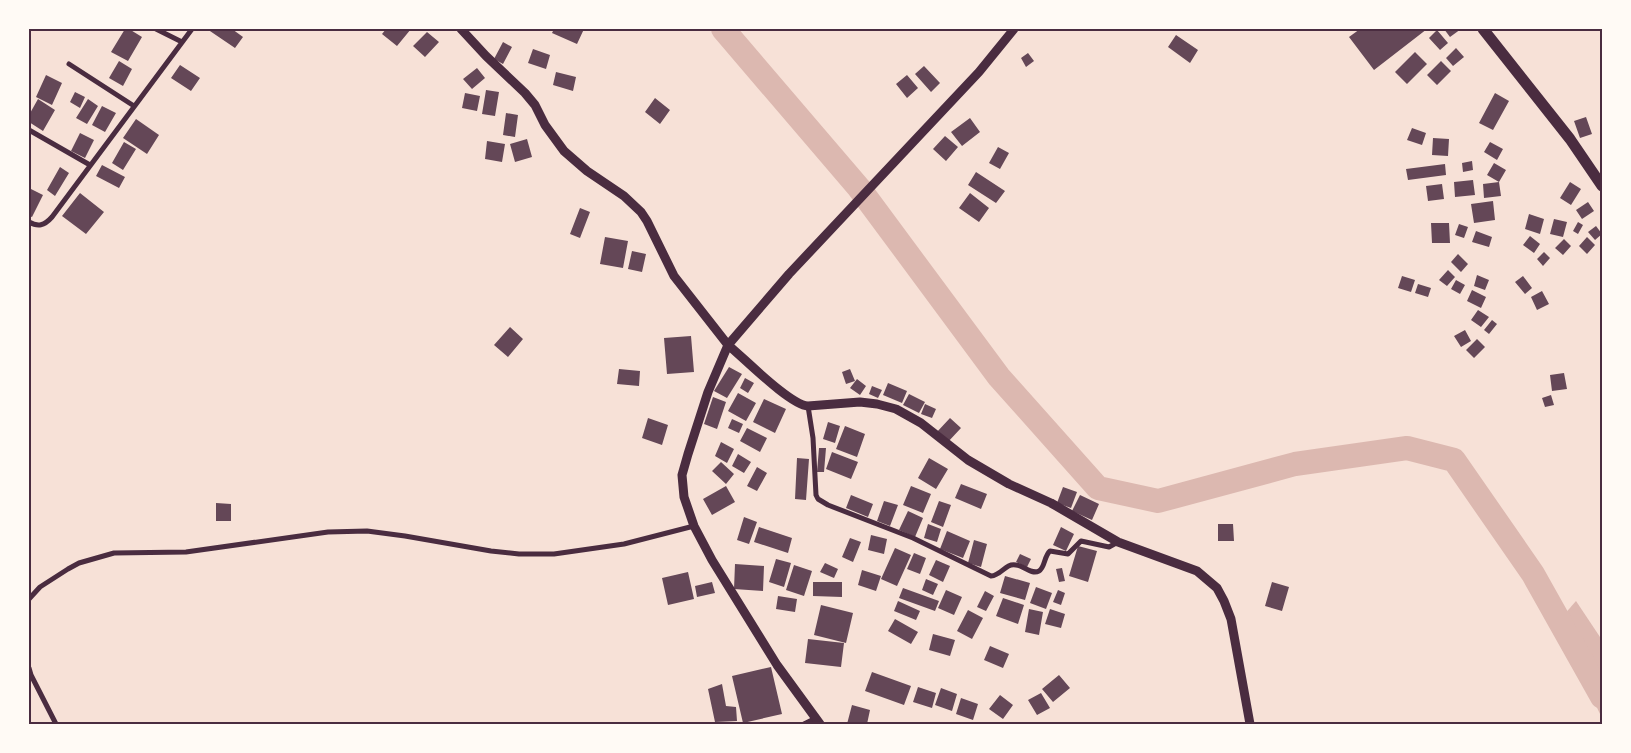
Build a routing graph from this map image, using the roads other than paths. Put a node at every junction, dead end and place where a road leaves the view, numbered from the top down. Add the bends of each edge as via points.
1 (156, 29) edge
2 (192, 29) edge
3 (461, 29) edge
4 (1014, 29) edge
5 (1483, 29) edge
6 (182, 42) junction
7 (69, 64) dead end
8 (134, 106) junction
9 (29, 130) edge
10 (90, 165) junction
11 (1602, 186) edge
12 (29, 222) edge
13 (728, 345) junction
14 (808, 406) junction
15 (694, 526) junction
16 (1118, 542) junction
17 (29, 599) edge
18 (29, 668) edge
19 (818, 721) edge
20 (56, 724) edge
21 (804, 724) edge
22 (1250, 724) edge

1 - 6 street
2 - 6 street
3 - 13 street via 525,93 564,151 641,212 674,276
4 - 13 street via 979,72 789,274
5 - 11 highway via 1570,139
6 - 8 street
7 - 8 street
8 - 10 street
9 - 10 street
10 - 12 street via 49,220 37,226
13 - 14 street via 792,399
13 - 15 street via 708,392 682,475 684,497
14 - 16 street via 860,402 896,409 922,422 968,460
14 - 16 street via 816,495 828,505 913,538 990,576 1016,564 1038,571 1050,550 1068,554 1081,541 1109,547
15 - 17 street via 624,544 554,554 491,551 367,531 328,532 186,552 114,553 79,563 40,586
15 - 19 street via 777,665
16 - 22 street via 1197,572 1217,588 1231,619
18 - 20 street
19 - 21 street

